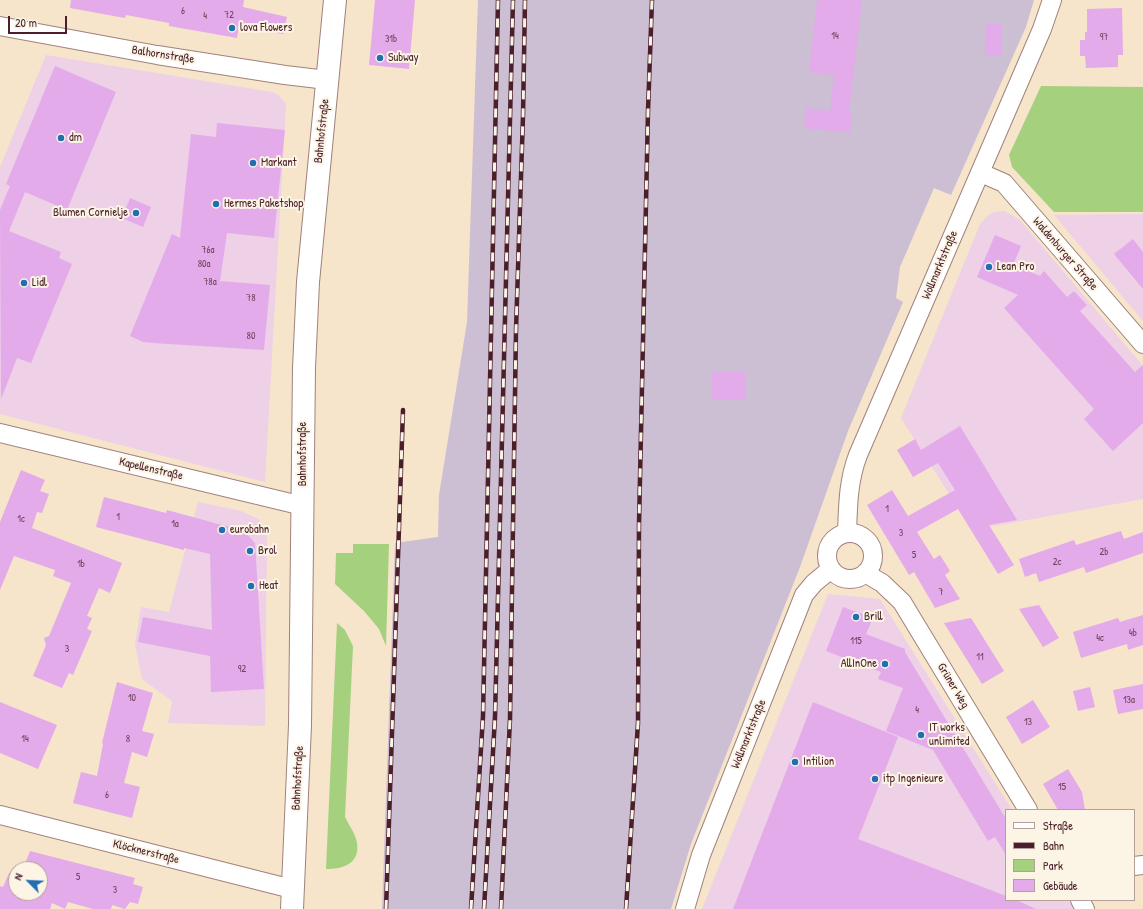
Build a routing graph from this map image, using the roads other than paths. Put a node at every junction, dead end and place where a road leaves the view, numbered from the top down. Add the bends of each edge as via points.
1 (334, 0) edge
2 (1052, 0) edge
3 (0, 26) edge
4 (328, 80) junction
5 (981, 173) junction
6 (1143, 344) edge
7 (0, 433) edge
8 (303, 506) junction
9 (847, 533) junction
10 (831, 569) junction
11 (865, 573) junction
12 (1027, 809) edge
13 (0, 815) edge
14 (292, 899) edge
15 (685, 909) edge

1 - 4 main road, Bahnhofstraße
2 - 5 street, Wollmarktstraße
3 - 4 street, Balhornstraße via 157,55
4 - 8 main road, Bahnhofstraße via 308,282 304,368
5 - 6 street, Waldenburger Straße via 1004,183
5 - 9 street, Wollmarktstraße via 852,470 848,491
7 - 8 street, Kapellenstraße
8 - 14 main road, Bahnhofstraße via 300,725
9 - 10 street via 836,538 829,547 827,558
9 - 11 street via 858,535 868,542 872,552 872,564
10 - 11 street via 838,576 847,579
10 - 15 street, Wollmarktstraße via 814,583 804,596 701,854
11 - 12 street, Grüner Weg via 882,583 902,602
13 - 14 street, Klöcknerstraße

